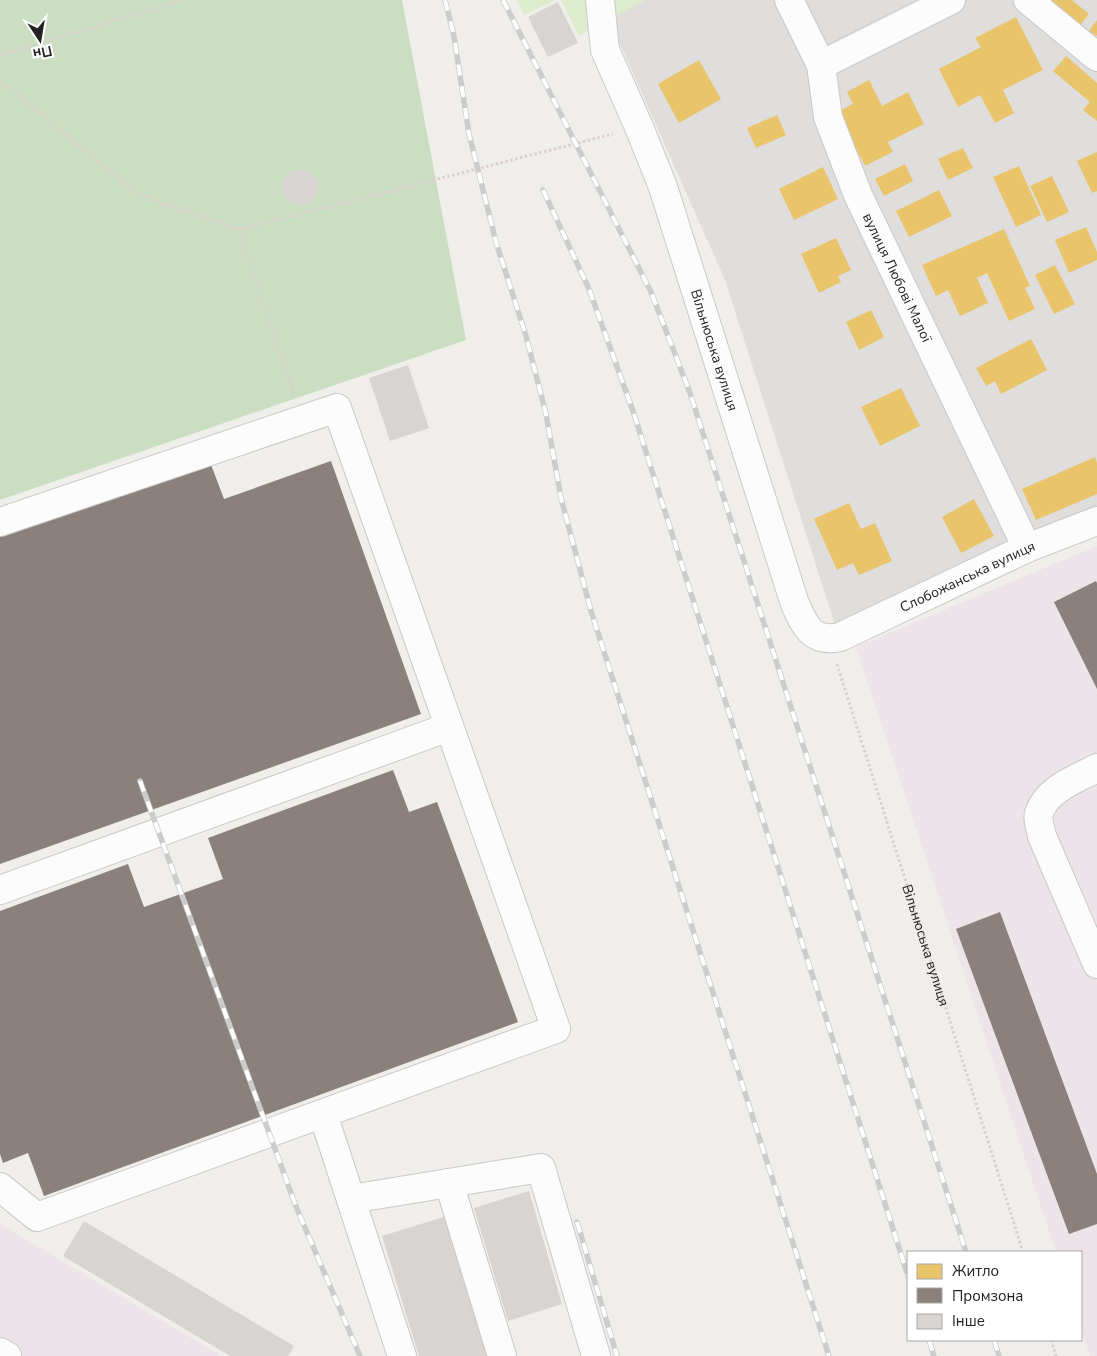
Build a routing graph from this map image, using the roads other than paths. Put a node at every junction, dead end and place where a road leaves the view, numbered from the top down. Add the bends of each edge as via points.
1 (789, 0) edge
2 (951, 0) edge
3 (1028, 0) edge
4 (603, 4) edge
5 (1097, 57) edge
6 (822, 65) junction
7 (1097, 521) edge
8 (0, 522) edge
9 (1027, 548) junction
10 (834, 638) joint
11 (449, 727) junction
12 (1097, 768) edge
13 (0, 890) edge
14 (1097, 964) edge
15 (323, 1114) junction
16 (449, 1183) junction
17 (0, 1187) edge
18 (351, 1199) junction
19 (0, 1352) edge
20 (7, 1356) edge
21 (402, 1356) edge
22 (502, 1356) edge
23 (596, 1356) edge

1 - 6 street, вулиця Любові Малої
2 - 6 street
3 - 5 street
4 - 10 street, Вільнюська вулиця via 605,50 663,187 795,604 806,628 821,638
6 - 9 street, вулиця Любові Малої via 828,118 858,195
7 - 9 street, Слобожанська вулиця
8 - 11 street via 337,408
9 - 10 street, Слобожанська вулиця
11 - 13 street
11 - 15 street via 556,1029
12 - 14 street via 1048,797 1039,814 1042,836
15 - 17 street via 37,1217
15 - 18 street
16 - 18 street
16 - 22 street
16 - 23 street via 541,1168
18 - 21 street
19 - 20 street

